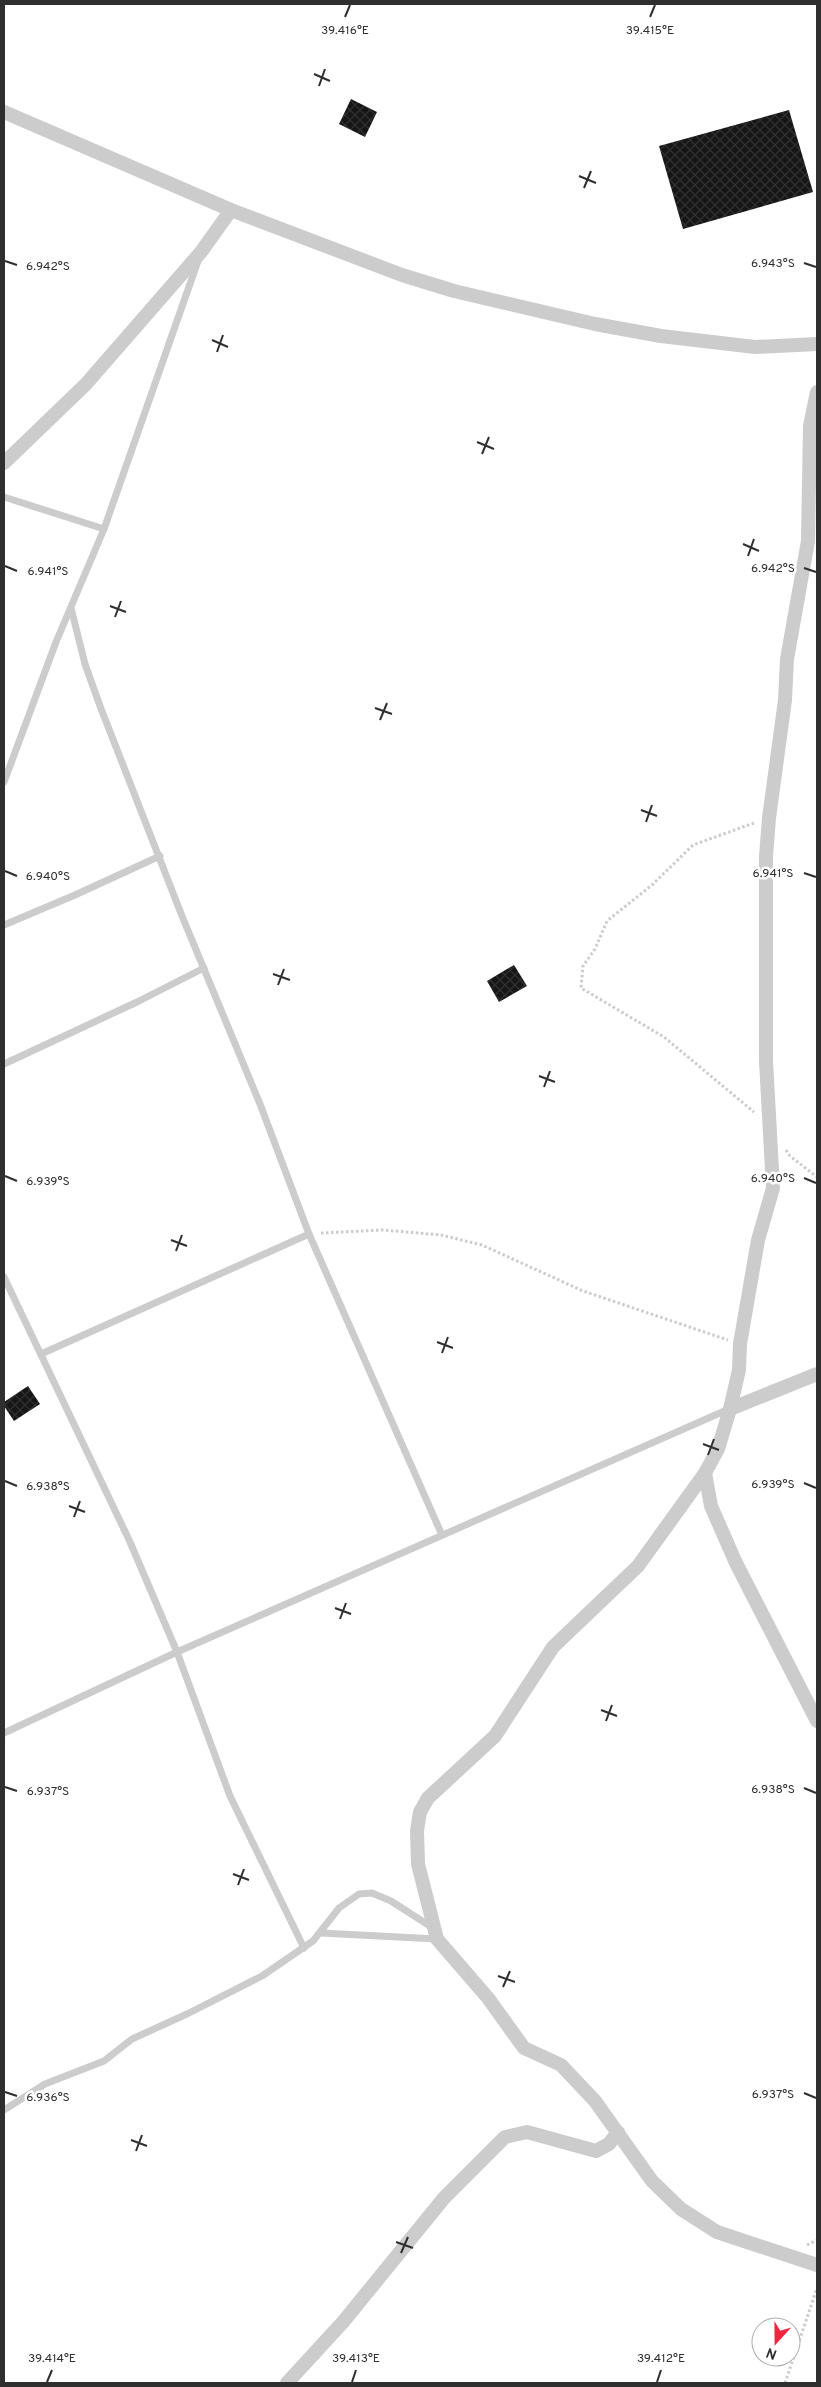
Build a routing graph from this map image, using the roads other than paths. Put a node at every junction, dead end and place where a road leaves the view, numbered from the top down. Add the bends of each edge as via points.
1 (4, 112) edge
2 (231, 210) junction
3 (201, 252) junction
4 (817, 344) edge
5 (817, 392) edge
6 (4, 463) edge
7 (4, 498) edge
8 (104, 530) junction
9 (71, 608) junction
10 (4, 782) edge
11 (160, 856) junction
12 (4, 925) edge
13 (204, 968) junction
14 (4, 1064) edge
15 (309, 1234) junction
16 (4, 1277) edge
17 (41, 1354) junction
18 (817, 1374) edge
19 (730, 1409) junction
20 (705, 1473) junction
21 (442, 1535) junction
22 (177, 1652) junction
23 (817, 1721) edge
24 (4, 1733) edge
25 (321, 1933) junction
26 (435, 1934) junction
27 (304, 1948) junction
28 (4, 2110) edge
29 (618, 2132) junction
30 (817, 2265) edge
31 (287, 2383) edge

1 - 2 street
2 - 3 street
2 - 4 street via 402,275 522,308 710,343 755,347
3 - 6 street via 86,384
3 - 8 lane
5 - 19 street via 810,426 808,541 787,659 766,856 766,1061 773,1188 758,1240 740,1344 739,1370
7 - 8 lane
8 - 9 lane
9 - 10 lane
9 - 11 lane via 100,706
11 - 12 lane
11 - 13 lane
13 - 14 lane
13 - 15 lane
15 - 17 lane
15 - 21 lane
16 - 17 lane
17 - 22 lane via 130,1542
18 - 19 street
19 - 20 street via 718,1449
19 - 21 lane
20 - 23 street via 711,1506 736,1563
20 - 26 street via 638,1566 553,1647 495,1736 428,1798 420,1812 417,1831 418,1864
21 - 22 lane
22 - 24 lane
22 - 27 lane via 230,1796
25 - 26 lane
25 - 26 lane via 339,1908 350,1899 372,1893 391,1900
25 - 27 lane
26 - 29 street via 524,2048 561,2065 595,2101
27 - 28 lane via 237,1990 132,2039 104,2061 45,2084
29 - 30 street via 652,2181 681,2209 717,2232
29 - 31 street via 609,2144 596,2151 527,2132 505,2137 444,2198 343,2322

